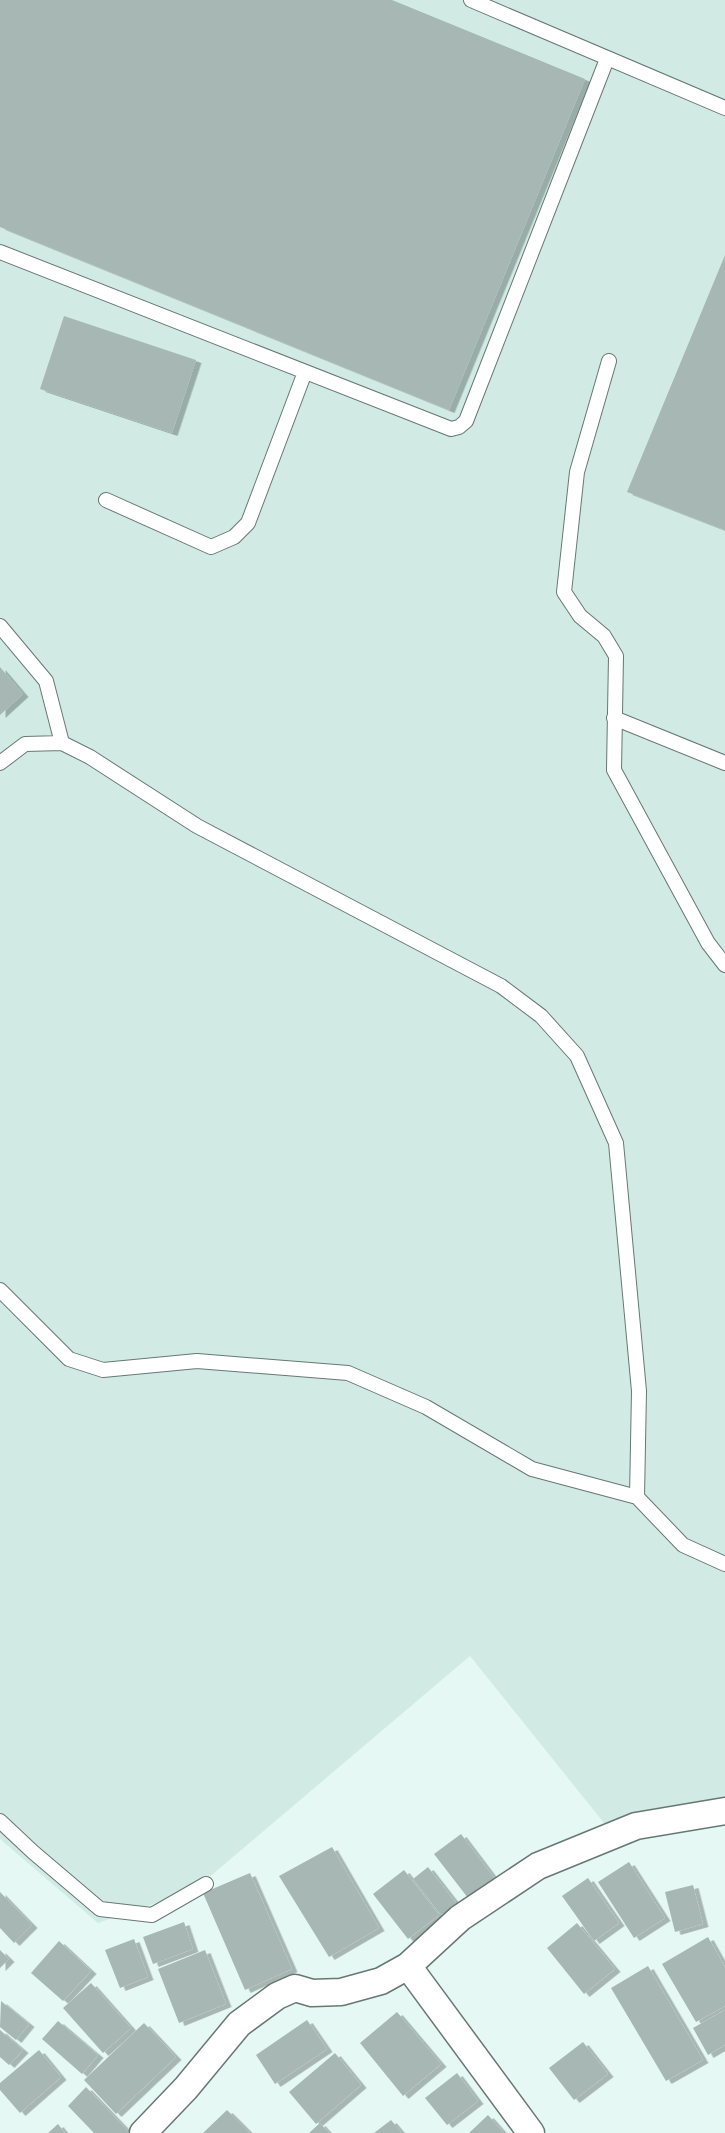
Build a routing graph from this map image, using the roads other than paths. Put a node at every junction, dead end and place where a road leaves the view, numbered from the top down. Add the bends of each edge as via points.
1 (480, 2) edge
2 (607, 59) junction
3 (725, 108) edge
4 (0, 252) edge
5 (609, 361) dead end
6 (305, 372) junction
7 (106, 500) dead end
8 (0, 626) edge
9 (614, 718) junction
10 (62, 742) junction
11 (0, 763) edge
12 (725, 763) edge
13 (725, 965) edge
14 (0, 1290) edge
15 (637, 1497) junction
16 (725, 1564) edge
17 (725, 1811) edge
18 (0, 1821) edge
19 (206, 1884) dead end
20 (408, 1966) junction
21 (143, 2133) edge
22 (532, 2133) edge

1 - 2 lane
2 - 3 lane
2 - 6 lane via 466,421 451,429
4 - 6 lane
5 - 9 lane via 577,472 564,592 580,616 604,636 616,656
6 - 7 lane via 248,523 234,537 211,547
8 - 10 lane via 46,681
9 - 12 lane
9 - 13 lane via 614,770 708,943
10 - 11 lane via 25,744
10 - 15 lane via 197,826 501,986 541,1016 577,1056 616,1142 639,1391
14 - 15 lane via 69,1359 103,1370 197,1361 348,1373 426,1407 532,1469
15 - 16 lane via 684,1545
17 - 20 street via 636,1826 538,1866 460,1918
18 - 19 lane via 100,1909 152,1915
20 - 21 street via 381,1981 340,1992 312,1993 295,1988 277,1996 239,2024 186,2088
20 - 22 street

